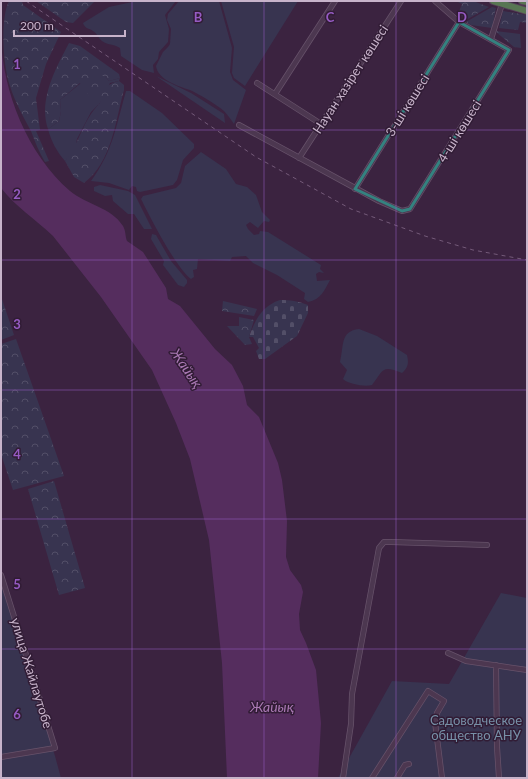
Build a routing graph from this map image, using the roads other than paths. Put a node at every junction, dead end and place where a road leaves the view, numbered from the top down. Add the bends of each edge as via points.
1 (335, 1) edge
2 (400, 1) edge
3 (435, 1) edge
4 (492, 1) edge
5 (522, 1) edge
6 (527, 2) edge
7 (502, 4) junction
8 (527, 11) edge
9 (459, 22) junction
10 (491, 39) junction
11 (257, 83) dead end
12 (275, 94) junction
13 (322, 124) junction
14 (239, 125) dead end
15 (299, 158) junction
16 (355, 189) junction
17 (488, 545) dead end
18 (1, 575) edge
19 (448, 653) dead end
20 (496, 665) junction
21 (527, 670) edge
22 (1, 757) edge
23 (409, 764) dead end
24 (343, 778) edge
25 (372, 778) edge
26 (397, 778) edge
27 (442, 778) edge
28 (499, 778) edge

1 - 12 street
2 - 13 street, Науан хазірет көшесі
3 - 9 street
4 - 7 highway
5 - 6 highway
7 - 8 highway
7 - 10 street
9 - 10 street
9 - 16 street, 3-шi көшесі
10 - 16 street, 4-шi көшесі via 509,50 410,209 402,212
11 - 12 street
12 - 13 street
13 - 15 street, Науан хазірет көшесі
14 - 15 street
15 - 16 street
17 - 24 street via 384,542 379,548 352,694 351,724
18 - 22 street, улица Жайлаутобе via 55,748
19 - 20 street via 466,661
20 - 21 street
20 - 28 street
23 - 26 street via 405,765
25 - 27 street via 428,691 444,701 437,712 435,722

